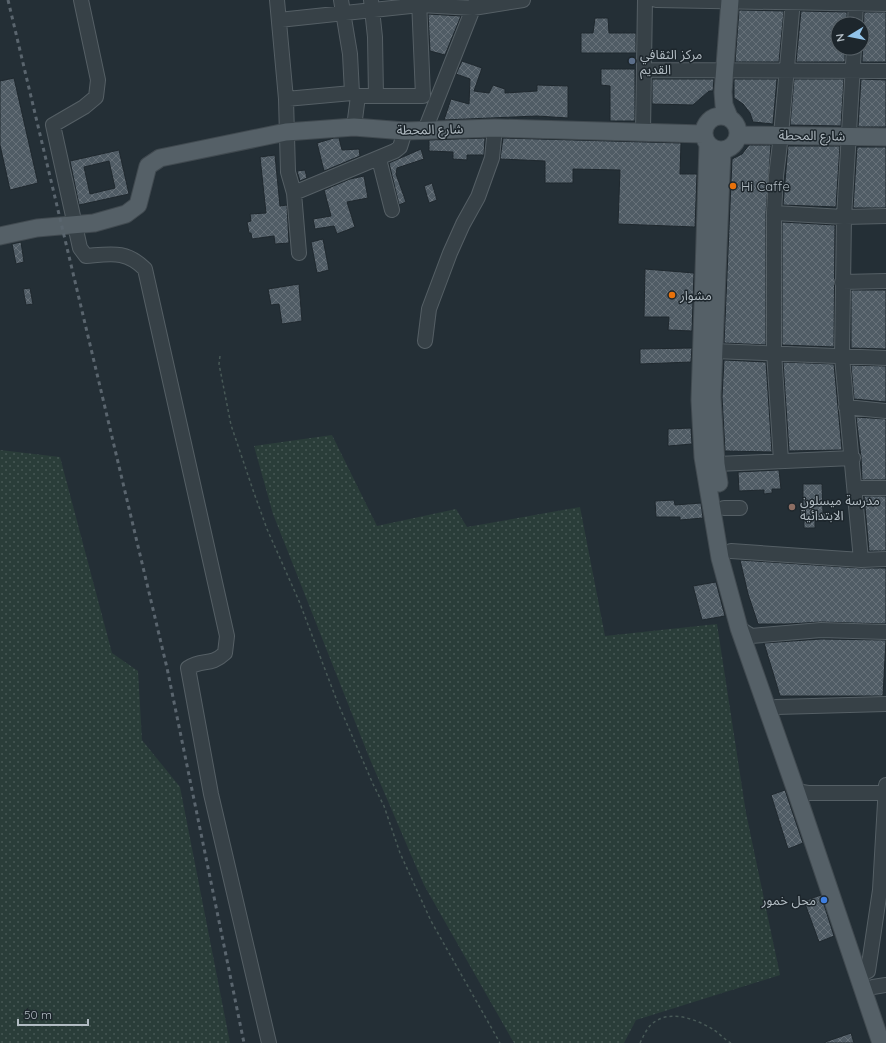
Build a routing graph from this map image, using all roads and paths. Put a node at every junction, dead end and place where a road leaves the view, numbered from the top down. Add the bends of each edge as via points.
1 (81, 0) edge
2 (278, 0) edge
3 (523, 0) edge
4 (645, 0) edge
5 (656, 0) edge
6 (730, 1) edge
7 (793, 1) edge
8 (856, 2) edge
9 (420, 3) edge
10 (475, 4) edge
11 (886, 4) edge
12 (372, 5) edge
13 (342, 7) edge
14 (855, 16) edge
15 (279, 20) junction
16 (854, 56) edge
17 (644, 70) junction
18 (725, 70) junction
19 (788, 70) junction
20 (853, 71) junction
21 (886, 71) edge
22 (723, 92) junction
23 (355, 95) junction
24 (376, 96) junction
25 (286, 99) junction
26 (729, 117) junction
27 (711, 118) junction
28 (354, 127) junction
29 (495, 128) junction
30 (424, 130) junction
31 (404, 131) junction
32 (286, 132) junction
33 (643, 132) junction
34 (738, 135) junction
35 (781, 135) junction
36 (850, 136) junction
37 (886, 137) edge
38 (711, 143) junction
39 (379, 159) junction
40 (294, 193) junction
41 (392, 210) dead end
42 (774, 213) junction
43 (886, 216) edge
44 (844, 217) junction
45 (76, 224) junction
46 (0, 236) edge
47 (299, 253) dead end
48 (886, 281) edge
49 (842, 282) junction
50 (425, 340) dead end
51 (714, 351) junction
52 (774, 352) junction
53 (220, 356) dead end
54 (842, 357) junction
55 (886, 358) edge
56 (846, 407) junction
57 (886, 411) edge
58 (852, 458) junction
59 (781, 461) junction
60 (716, 464) junction
61 (855, 488) junction
62 (886, 488) edge
63 (731, 551) junction
64 (886, 559) edge
65 (861, 560) junction
66 (745, 632) junction
67 (886, 632) edge
68 (886, 704) edge
69 (776, 707) junction
70 (886, 785) edge
71 (802, 792) junction
72 (886, 793) edge
73 (871, 979) edge
74 (886, 1022) edge
75 (269, 1043) edge
76 (500, 1043) edge
77 (640, 1043) edge
78 (731, 1043) edge
79 (881, 1043) edge

1 - 45 street via 98,80 96,97 53,125
2 - 15 street
3 - 10 street
4 - 17 street
5 - 6 street
6 - 7 street
6 - 18 main road
7 - 8 street
7 - 19 street
8 - 11 street
8 - 14 street
9 - 10 street
9 - 12 street
9 - 24 street via 422,96
10 - 30 street
12 - 13 street
12 - 24 street
13 - 15 street
13 - 23 street
15 - 25 street
16 - 20 street
17 - 18 street
17 - 33 street
18 - 19 street
18 - 22 main road
19 - 20 street
19 - 35 street
20 - 21 street
20 - 36 street
22 - 26 main road via 724,105
22 - 27 main road
23 - 24 street
23 - 25 street
23 - 28 street
25 - 32 street
26 - 27 main road via 723,115
26 - 34 main road via 737,128
27 - 38 main road via 707,122
28 - 31 main road, شارع المحطة
28 - 32 main road, شارع المحطة
29 - 30 main road, شارع المحطة
29 - 33 main road, شارع المحطة
29 - 50 street via 492,158 478,197 450,253 429,309
30 - 31 main road, شارع المحطة
31 - 39 street via 400,146
32 - 40 street via 288,172
32 - 45 main road, شارع المحطة via 160,158 148,166 141,198 133,211 108,221
33 - 38 main road, شارع المحطة
34 - 35 main road, شارع المحطة
34 - 38 main road via 733,145
35 - 36 main road, شارع المحطة
35 - 42 street
36 - 37 main road, شارع المحطة
36 - 44 street
38 - 51 main road
38 - 66 main road via 700,400 703,457 720,558
39 - 40 street
39 - 41 street
40 - 47 street
42 - 44 street
42 - 52 street
43 - 44 street
44 - 49 street
45 - 46 main road via 37,228
45 - 75 street via 80,248 86,256 118,253 136,260 145,269 227,636 225,653 216,661 195,663 188,668 211,794
48 - 49 street
49 - 54 street
51 - 52 street
51 - 60 main road via 712,397
52 - 54 street
52 - 59 street
53 - 76 path via 219,364 231,425 268,529 300,601 337,701 384,806 400,853 432,921
54 - 55 street
54 - 56 street
56 - 57 street
56 - 58 street
58 - 59 street
58 - 61 street
59 - 60 street
60 - 63 main road via 732,508
61 - 62 street
61 - 65 street
63 - 65 street
63 - 66 main road
64 - 65 street
66 - 67 street
66 - 69 main road
66 - 71 main road
68 - 69 street
69 - 71 main road
70 - 72 street
71 - 72 street
71 - 73 main road
72 - 73 street
73 - 74 main road
73 - 79 main road
77 - 78 path via 656,1020 676,1016 712,1030

